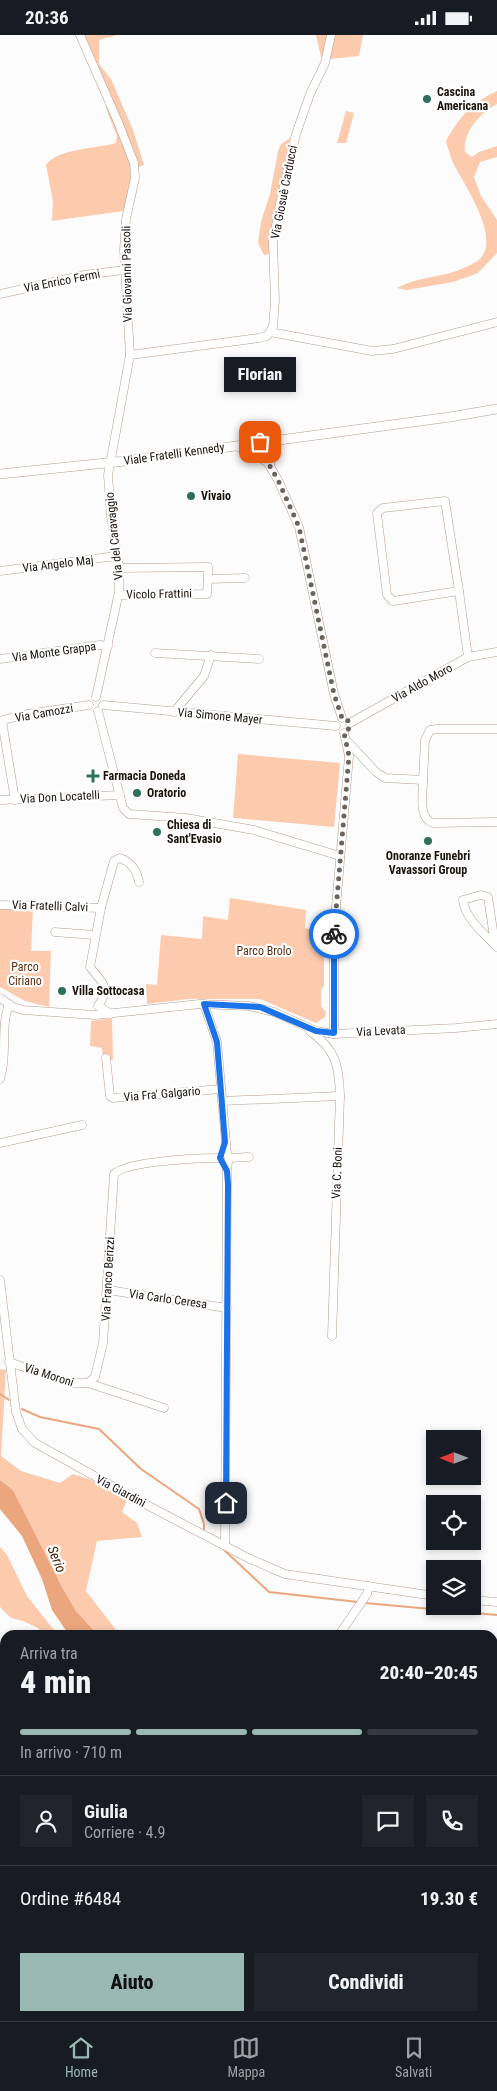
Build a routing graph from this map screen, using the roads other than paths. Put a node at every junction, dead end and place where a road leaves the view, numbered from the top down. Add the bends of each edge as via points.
1 (80, 35) edge
2 (331, 35) edge
3 (124, 270) junction
4 (0, 294) edge
5 (497, 322) edge
6 (270, 332) junction
7 (130, 355) junction
8 (497, 409) edge
9 (281, 439) junction
10 (260, 442) junction
11 (233, 446) junction
12 (110, 463) junction
13 (270, 465) junction
14 (0, 474) edge
15 (116, 556) junction
16 (119, 568) junction
17 (0, 571) edge
18 (245, 578) dead end
19 (208, 579) junction
20 (459, 591) junction
21 (119, 595) junction
22 (108, 646) junction
23 (497, 652) edge
24 (155, 653) dead end
25 (211, 655) junction
26 (468, 657) junction
27 (0, 659) edge
28 (259, 659) dead end
29 (96, 697) junction
30 (89, 705) junction
31 (103, 705) junction
32 (98, 711) junction
33 (174, 712) junction
34 (346, 720) junction
35 (1, 721) edge
36 (336, 726) junction
37 (497, 729) edge
38 (344, 733) junction
39 (346, 741) junction
40 (423, 780) junction
41 (120, 795) junction
42 (15, 799) junction
43 (0, 800) edge
44 (497, 822) edge
45 (340, 856) junction
46 (139, 882) dead end
47 (0, 905) edge
48 (101, 908) junction
49 (55, 932) dead end
50 (95, 935) junction
51 (496, 945) edge
52 (0, 998) edge
53 (10, 1004) junction
54 (204, 1004) junction
55 (98, 1007) junction
56 (111, 1014) junction
57 (90, 1015) junction
58 (497, 1024) edge
59 (302, 1026) junction
60 (334, 1033) junction
61 (106, 1059) dead end
62 (0, 1079) edge
63 (221, 1089) junction
64 (340, 1096) junction
65 (222, 1101) junction
66 (82, 1125) dead end
67 (0, 1143) edge
68 (249, 1157) dead end
69 (224, 1158) junction
70 (0, 1280) edge
71 (108, 1290) junction
72 (227, 1308) junction
73 (332, 1336) dead end
74 (10, 1361) junction
75 (88, 1383) junction
76 (164, 1408) dead end
77 (225, 1545) junction
78 (368, 1590) junction
79 (426, 1595) edge
80 (481, 1601) edge
81 (497, 1602) edge
82 (342, 1630) edge

1 - 3 street, Via Giovanni Pascoli via 134,163 135,178 126,219
2 - 6 street, Via Giosuè Carducci via 325,63 296,134 280,204 274,242 275,315
3 - 4 street, Via Enrico Fermi via 84,275
3 - 7 street, Via Giovanni Pascoli
5 - 6 street via 393,349 372,351
6 - 7 street via 259,338
7 - 12 street, Via Giovanni Pascoli
8 - 9 street, Viale Fratelli Kennedy
9 - 10 street, Viale Fratelli Kennedy
9 - 13 street via 272,451
10 - 11 street, Viale Fratelli Kennedy
10 - 13 street via 262,453
11 - 12 street, Viale Fratelli Kennedy
11 - 13 street via 251,451
12 - 14 street, Viale Fratelli Kennedy
12 - 15 street, Via del Caravaggio via 110,515
13 - 34 street via 299,527 334,694
15 - 16 street, Via del Caravaggio
15 - 17 street, Via Angelo Maj
16 - 19 street via 208,567
16 - 21 street, Via del Caravaggio
18 - 19 street, Vicolo Frattini
19 - 21 street, Vicolo Frattini via 207,594
20 - 20 street via 394,601 387,595 377,513 383,508 445,501
20 - 26 street
21 - 22 street, Via del Caravaggio
22 - 27 street, Via Monte Grappa
22 - 29 street, Via del Caravaggio
23 - 26 street, Via Aldo Moro
24 - 25 street
25 - 28 street
25 - 33 street via 204,675
26 - 34 street, Via Aldo Moro
29 - 30 street via 90,699
29 - 31 street
30 - 32 street
30 - 35 street, Via Camozzi
31 - 32 street
31 - 33 street, Via Simone Mayer
32 - 41 street
33 - 36 street, Via Simone Mayer
34 - 36 street via 338,721
34 - 38 street via 350,728
35 - 42 street
36 - 38 street
37 - 40 street via 430,731 425,740
38 - 39 street
39 - 40 street via 385,778
39 - 45 street via 349,756
40 - 44 street via 424,815 428,821
41 - 42 street, Via Don Locatelli
41 - 45 street via 123,808 129,814 186,818 254,830
42 - 43 street, Via Don Locatelli
45 - 60 street via 334,930
46 - 48 street via 133,866 120,858 114,861
47 - 48 street, Via Fratelli Calvi
48 - 50 street
49 - 50 street
50 - 55 street via 90,967 104,984 105,992
51 - 51 street via 464,910 463,900 481,895 488,897
52 - 53 street
53 - 57 street, Via Levata via 23,1010
53 - 62 street via 5,1020
54 - 56 street, Via Levata
54 - 59 street, Via Levata via 260,1007
54 - 63 street via 217,1042
55 - 56 street
55 - 57 street
56 - 57 street, Via Levata
58 - 60 street, Via Levata
59 - 60 street, Via Levata
59 - 64 street, Via C. Boni via 318,1037 337,1061
61 - 63 street, Via Fra' Galgario via 110,1096 113,1098
63 - 65 street
64 - 65 street
64 - 73 street, Via C. Boni
65 - 69 street
66 - 67 street
68 - 69 street
69 - 71 street, Via Franco Berizzi via 158,1162 116,1172 113,1177
69 - 72 street via 227,1171
70 - 74 street, Via Giardini
71 - 72 street, Via Carlo Ceresa
71 - 75 street, Via Franco Berizzi via 103,1343 95,1377
72 - 77 street
74 - 75 street, Via Moroni via 71,1383
74 - 77 street, Via Giardini via 19,1421 35,1443
75 - 76 street, Via Moroni
77 - 78 street, Via Giardini via 285,1574
78 - 79 street, Via Giardini
78 - 82 street
80 - 81 street

